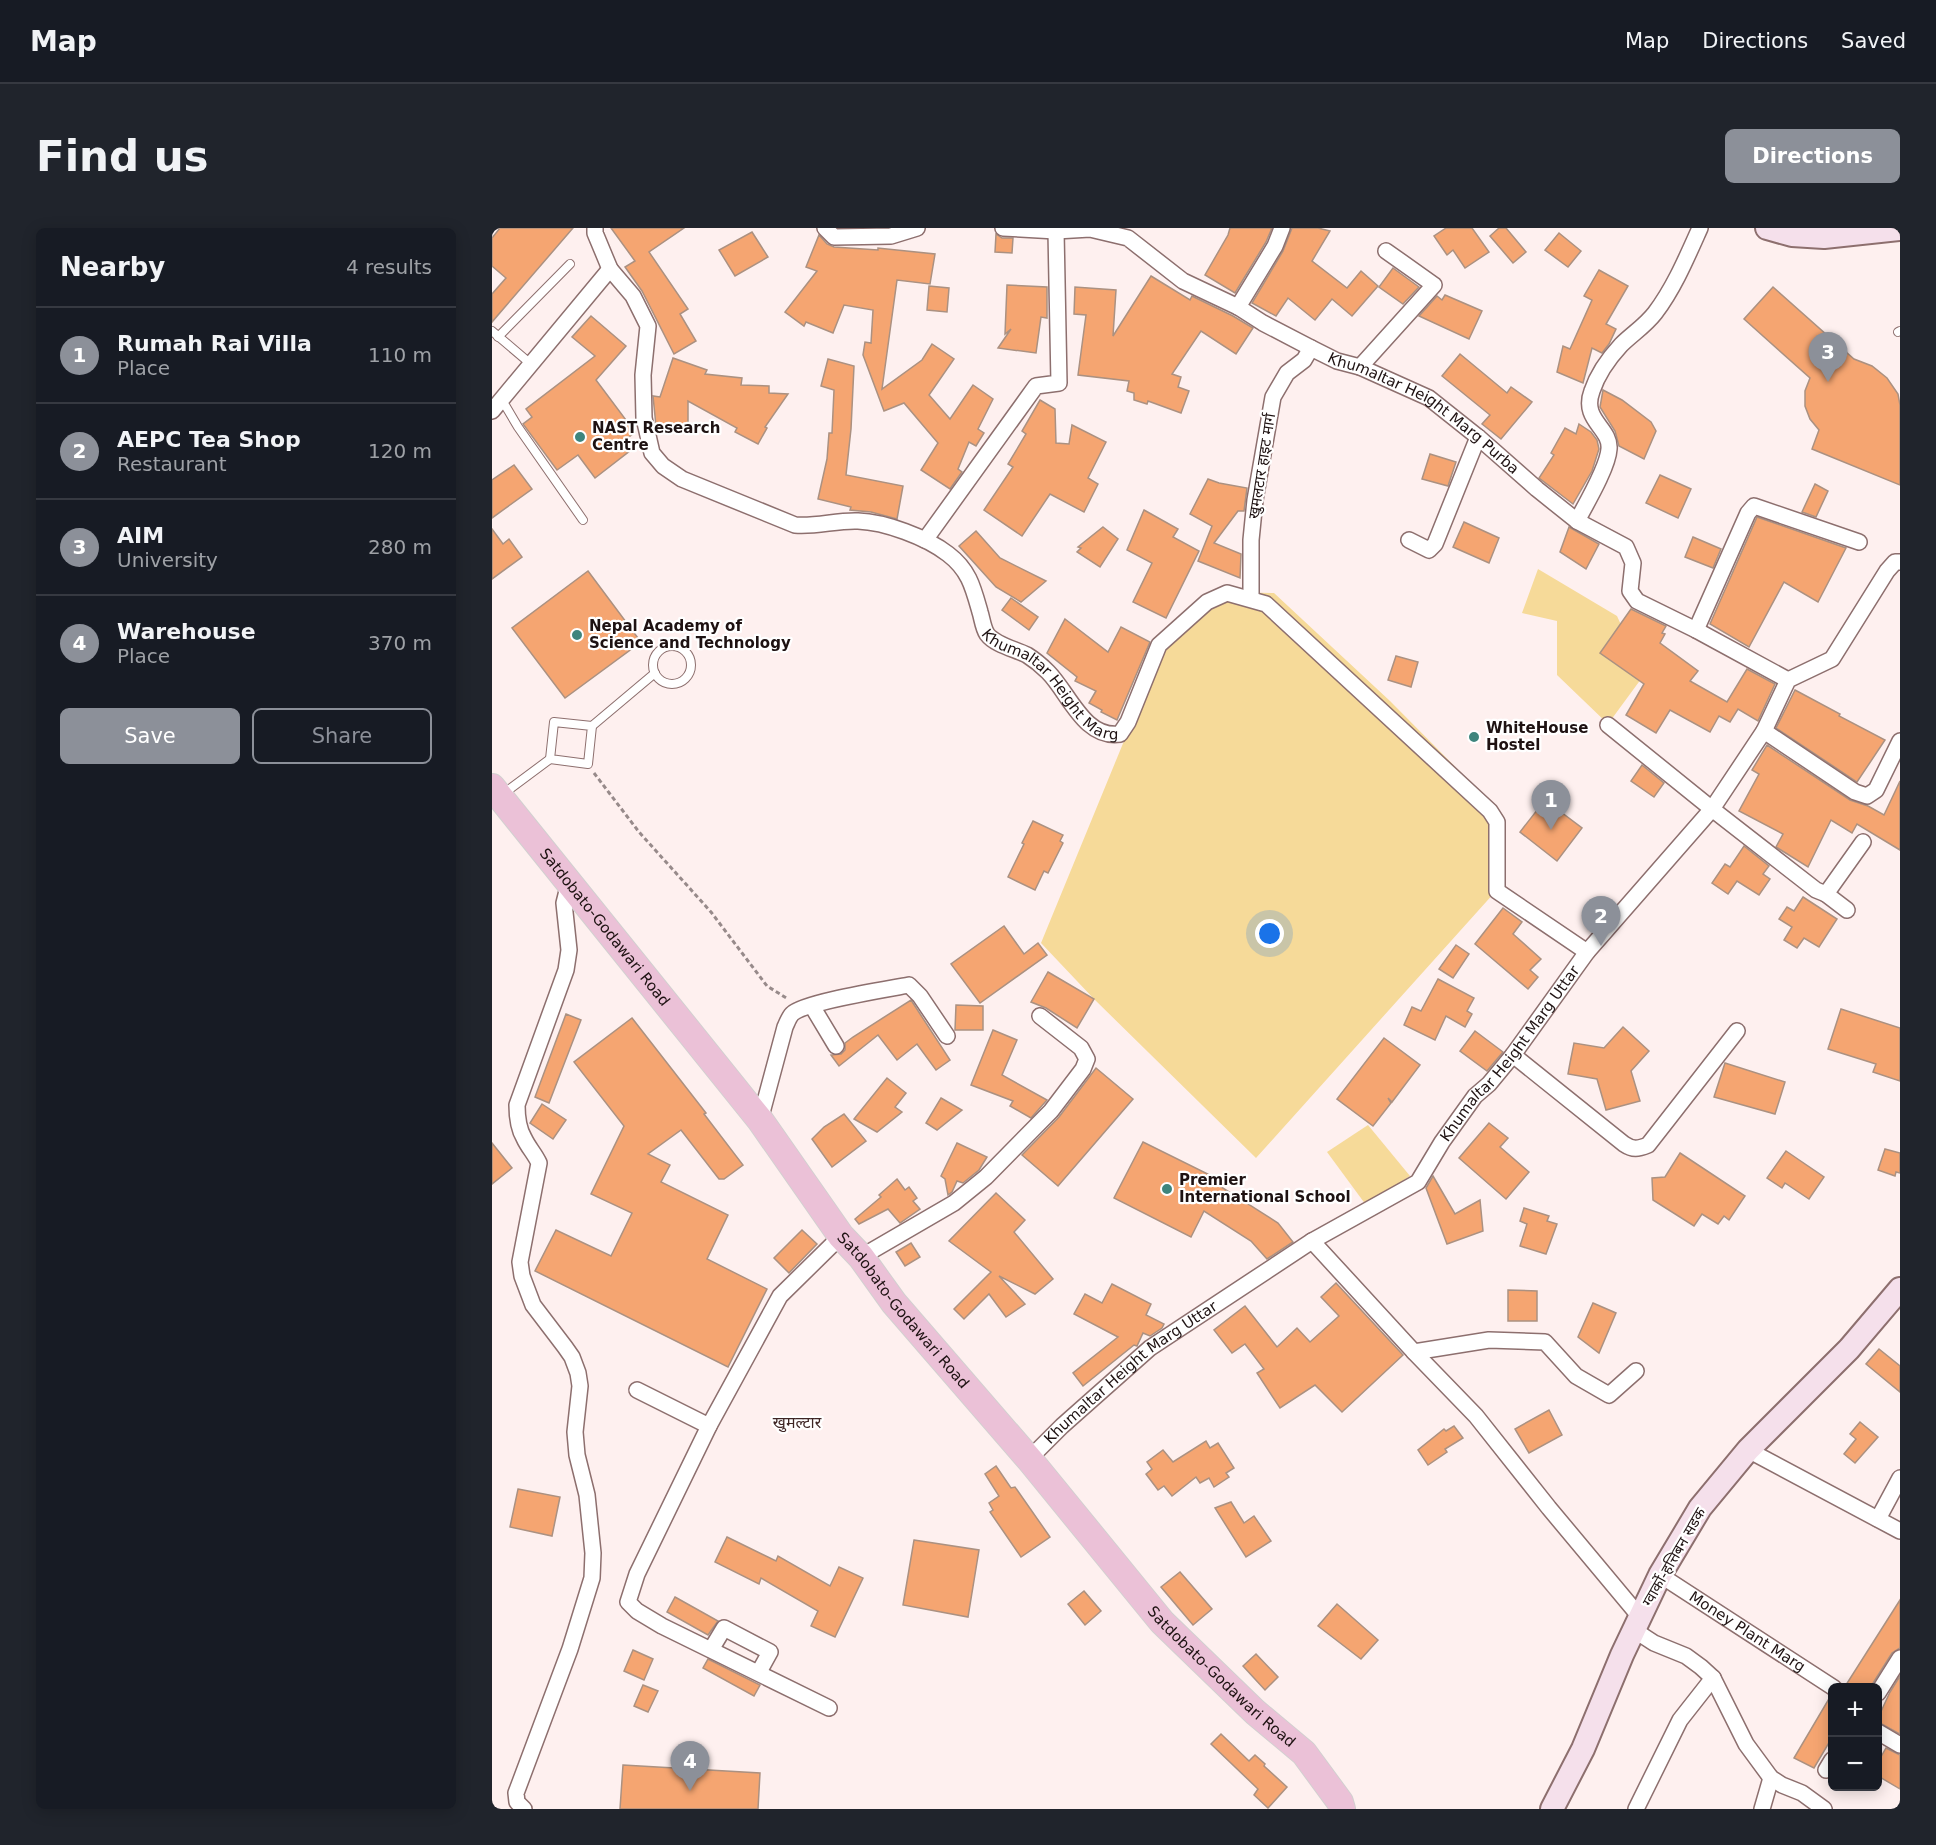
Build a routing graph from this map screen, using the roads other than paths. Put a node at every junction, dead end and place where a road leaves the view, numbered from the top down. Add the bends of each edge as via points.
1 (595, 228) edge
2 (825, 228) edge
3 (917, 228) edge
4 (1003, 228) edge
5 (1282, 228) edge
6 (1700, 228) edge
7 (1767, 228) edge
8 (1900, 228) edge
9 (1056, 231) junction
10 (892, 232) edge
11 (1386, 251) dead end
12 (570, 264) dead end
13 (610, 269) junction
14 (1238, 307) junction
15 (495, 334) edge
16 (1311, 348) junction
17 (532, 365) junction
18 (1360, 367) junction
19 (497, 405) edge
20 (1478, 437) junction
21 (583, 520) dead end
22 (1577, 521) junction
23 (925, 540) junction
24 (1409, 540) dead end
25 (1859, 542) dead end
26 (1900, 562) edge
27 (1251, 598) junction
28 (1696, 630) junction
29 (655, 673) junction
30 (1788, 680) junction
31 (1608, 725) dead end
32 (592, 726) junction
33 (1764, 731) junction
34 (1900, 741) edge
35 (550, 759) junction
36 (496, 792) edge
37 (1712, 809) junction
38 (1863, 842) dead end
39 (569, 883) junction
40 (1826, 894) junction
41 (1847, 910) dead end
42 (1587, 952) junction
43 (809, 1007) junction
44 (1040, 1016) dead end
45 (1737, 1031) dead end
46 (947, 1036) dead end
47 (836, 1046) dead end
48 (1513, 1055) junction
49 (760, 1120) junction
50 (841, 1236) junction
51 (1312, 1241) junction
52 (861, 1257) junction
53 (1900, 1289) edge
54 (1414, 1352) junction
55 (1636, 1371) dead end
56 (637, 1390) dead end
57 (709, 1426) junction
58 (1748, 1449) junction
59 (1029, 1459) junction
60 (1900, 1478) edge
61 (1878, 1519) junction
62 (1900, 1531) edge
63 (1660, 1575) junction
64 (1637, 1624) junction
65 (711, 1648) junction
66 (1900, 1658) edge
67 (759, 1672) junction
68 (1713, 1678) junction
69 (1828, 1684) edge
70 (1882, 1687) edge
71 (829, 1708) dead end
72 (1882, 1734) edge
73 (1900, 1745) edge
74 (1771, 1778) junction
75 (524, 1809) edge
76 (1342, 1809) edge
77 (1552, 1809) edge
78 (1636, 1809) edge
79 (1762, 1809) edge
80 (1824, 1809) edge

1 - 13 street, Khumaltar Height Marg
2 - 10 street via 834,237
3 - 10 street
4 - 9 street, Khumaltar Height Marg Purba
5 - 14 street
6 - 22 street via 1654,314 1622,344 1599,373 1590,394 1590,412 1610,447
7 - 8 main road via 1792,235 1824,237
9 - 14 street, Khumaltar Height Marg Purba via 1090,229 1128,238 1184,281
9 - 23 street via 1059,383 1036,386
11 - 18 street via 1434,285
12 - 15 lane
13 - 17 street
13 - 23 street, Khumaltar Height Marg via 633,296 648,326 644,418 652,453 663,466 682,479 795,525 858,521
14 - 16 street, Khumaltar Height Marg Purba
15 - 17 lane
16 - 18 street, Khumaltar Height Marg Purba
16 - 27 street, खुमलटार हाइट मार्ग via 1304,360 1287,373 1273,397 1255,500
17 - 19 street
18 - 20 street, Khumaltar Height Marg Purba via 1429,398
19 - 21 lane via 518,427
20 - 22 street, Khumaltar Height Marg Purba
20 - 24 street via 1435,544 1429,550
22 - 28 street, Khumaltar Height Marg Purba via 1626,547 1633,563 1630,591 1637,601
23 - 27 street, Khumaltar Height Marg via 962,566 972,581 987,634 1040,664 1071,705 1096,729 1113,735 1120,734 1128,722 1159,645 1207,602 1227,592
25 - 28 street via 1754,506
26 - 30 street via 1887,571 1832,659
27 - 42 street, Khumaltar Height Marg via 1266,604 1490,812 1497,822 1497,891
28 - 30 street, Khumaltar Height Marg Purba
29 - 29 lane via 653,660 665,646 678,646 688,653 690,672 682,681 664,682
29 - 32 lane
30 - 33 street, Khumaltar Height Marg Uttar
31 - 37 street
32 - 35 lane via 554,722
32 - 35 lane via 588,764
33 - 34 street via 1855,792 1867,795 1876,790
33 - 37 street, Khumaltar Height Marg Uttar
35 - 36 lane
36 - 39 main road, Satdobato-Godawari Road
37 - 40 street
37 - 42 street, Khumaltar Height Marg Uttar
38 - 40 street
39 - 49 main road, Satdobato-Godawari Road
39 - 75 street via 564,903 567,970 517,1105 517,1121 539,1163 520,1262 533,1305 569,1352 578,1373 575,1432 587,1494 592,1578 516,1793 517,1802
40 - 41 street
42 - 48 street, Khumaltar Height Marg Uttar
43 - 46 street via 909,985
43 - 47 street
43 - 49 street via 792,1014 785,1027
44 - 52 street via 1081,1048 1087,1059 1083,1069 1051,1111 986,1177 954,1203
45 - 48 street via 1648,1144 1640,1149 1624,1144
48 - 51 street, Khumaltar Height Marg Uttar via 1475,1096 1418,1182
49 - 50 main road, Satdobato-Godawari Road
50 - 52 main road, Satdobato-Godawari Road
50 - 57 street via 783,1291
51 - 54 street
51 - 59 street, Khumaltar Height Marg Uttar via 1150,1348
52 - 59 main road, Satdobato-Godawari Road via 894,1303
53 - 58 main road, ग्वार्को-हत्तिबन सडक via 1849,1349
54 - 55 street via 1489,1340 1545,1342 1576,1376 1609,1395
54 - 64 street via 1476,1416
56 - 57 street
57 - 65 street via 637,1574 628,1602 654,1621
58 - 61 street
58 - 63 main road, ग्वार्को-हत्तिबन सडक via 1700,1508
59 - 76 main road, Satdobato-Godawari Road via 1162,1622 1255,1712 1304,1753
60 - 61 street
61 - 62 street
63 - 64 main road, ग्वार्को-हत्तिबन सडक
63 - 69 street, Money Plant Marg
64 - 68 street via 1654,1643 1686,1656
64 - 77 main road, ग्वार्को-हत्तिबन सडक via 1583,1749
65 - 67 street
65 - 67 street via 723,1628 770,1652
66 - 70 street
67 - 71 street
68 - 74 street via 1746,1744
68 - 78 street via 1680,1720
72 - 73 street
74 - 79 street
74 - 80 street

